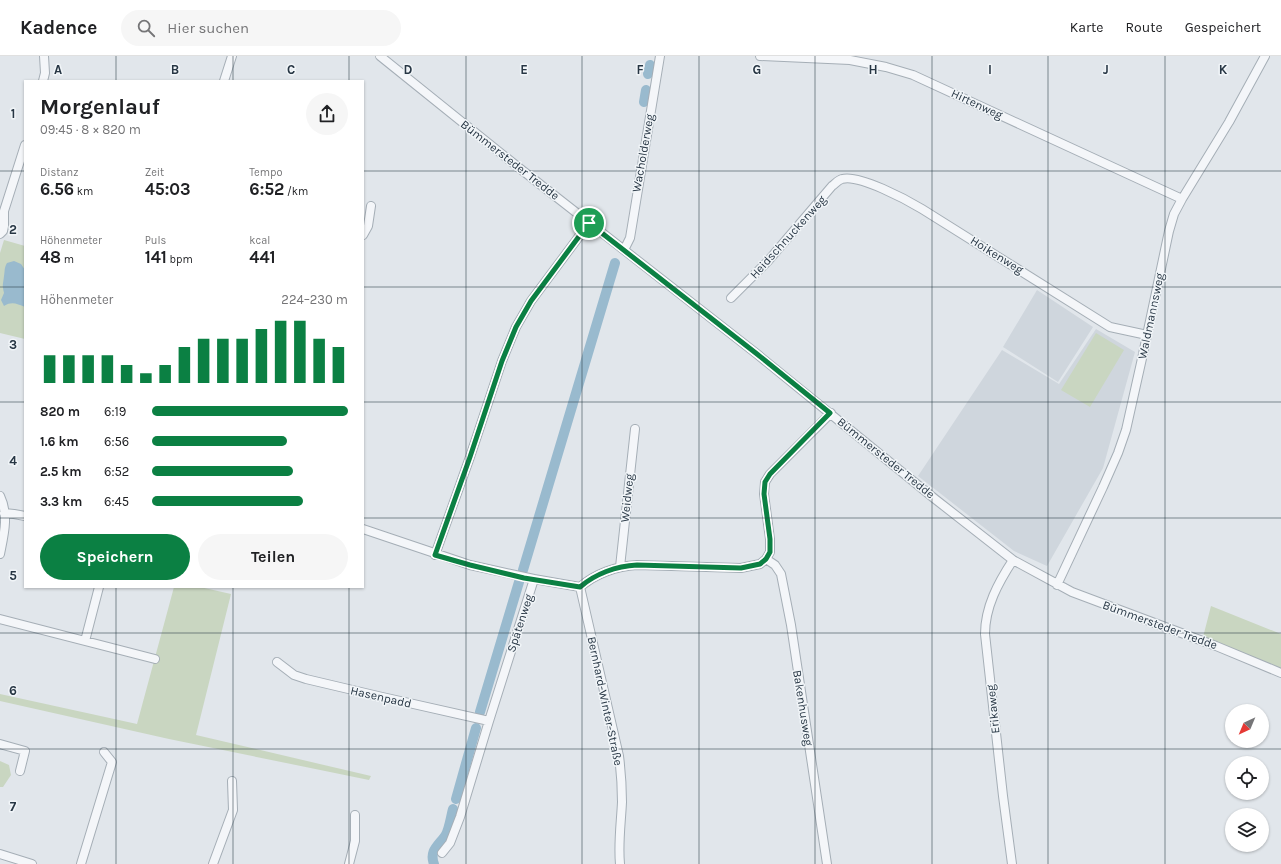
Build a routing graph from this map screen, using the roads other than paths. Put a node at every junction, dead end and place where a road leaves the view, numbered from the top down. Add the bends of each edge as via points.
1 (44, 56) edge
2 (232, 56) edge
3 (380, 56) edge
4 (660, 56) edge
5 (760, 56) edge
6 (1264, 56) edge
7 (43, 80) edge
8 (224, 80) edge
9 (24, 148) edge
10 (845, 178) joint
11 (1182, 199) junction
12 (371, 206) dead end
13 (2, 212) edge
14 (589, 223) junction
15 (364, 233) edge
16 (0, 234) edge
17 (624, 250) junction
18 (731, 298) dead end
19 (1147, 335) junction
20 (830, 413) junction
21 (635, 429) dead end
22 (0, 496) edge
23 (4, 513) junction
24 (24, 516) edge
25 (364, 530) edge
26 (0, 554) edge
27 (435, 555) junction
28 (766, 559) junction
29 (1013, 560) junction
30 (620, 567) junction
31 (534, 579) junction
32 (1057, 585) junction
33 (580, 587) junction
34 (99, 588) edge
35 (0, 619) edge
36 (85, 641) junction
37 (155, 659) dead end
38 (277, 662) dead end
39 (1281, 673) edge
40 (489, 721) junction
41 (0, 744) edge
42 (104, 752) dead end
43 (20, 771) dead end
44 (232, 781) dead end
45 (355, 815) dead end
46 (442, 853) dead end
47 (0, 854) edge
48 (32, 864) edge
49 (81, 864) edge
50 (213, 864) edge
51 (349, 864) edge
52 (620, 864) edge
53 (827, 864) edge
54 (1012, 864) edge

1 - 7 street
2 - 8 street
3 - 14 street, Bümmersteder Tredde
4 - 17 street, Wacholderweg via 630,238
5 - 11 street, Hirtenweg via 850,60 913,75
6 - 11 street, Waldmannsweg via 1229,122
9 - 13 street
10 - 18 street, Heidschnuckenweg via 832,186 768,261
10 - 19 street, Hoikenweg via 876,186 922,209 1110,327
11 - 19 street, Waldmannsweg via 1169,231
12 - 15 street via 368,226
13 - 16 street via 4,226
14 - 17 street, Bümmersteder Tredde
14 - 27 street via 531,301 516,327
17 - 20 street, Bümmersteder Tredde
19 - 32 street, Waldmannsweg via 1126,430 1118,453
20 - 28 street via 765,482 764,494 770,539 770,552
20 - 29 street, Bümmersteder Tredde
21 - 30 street, Weidweg
22 - 23 street
23 - 24 street
23 - 26 street via 6,521
25 - 27 street
27 - 31 street
28 - 30 street via 760,564 741,568 637,565
28 - 53 street, Bakenhusweg via 775,565 781,574
29 - 32 street, Bümmersteder Tredde
29 - 54 street, Erikaweg via 991,599 985,634
30 - 33 street via 593,577
31 - 33 street, Spätenweg
31 - 40 street, Spätenweg
32 - 39 street, Bümmersteder Tredde
33 - 52 street, Bernhard-Winter-Straße via 619,756 622,793
34 - 36 street
35 - 36 street
36 - 37 street
38 - 40 street, Hasenpadd via 294,675 306,679
40 - 46 street, Spätenweg via 460,817 450,843
41 - 43 street via 25,751
42 - 49 street via 112,762
44 - 50 street via 233,810
45 - 51 street via 355,841
47 - 48 street

